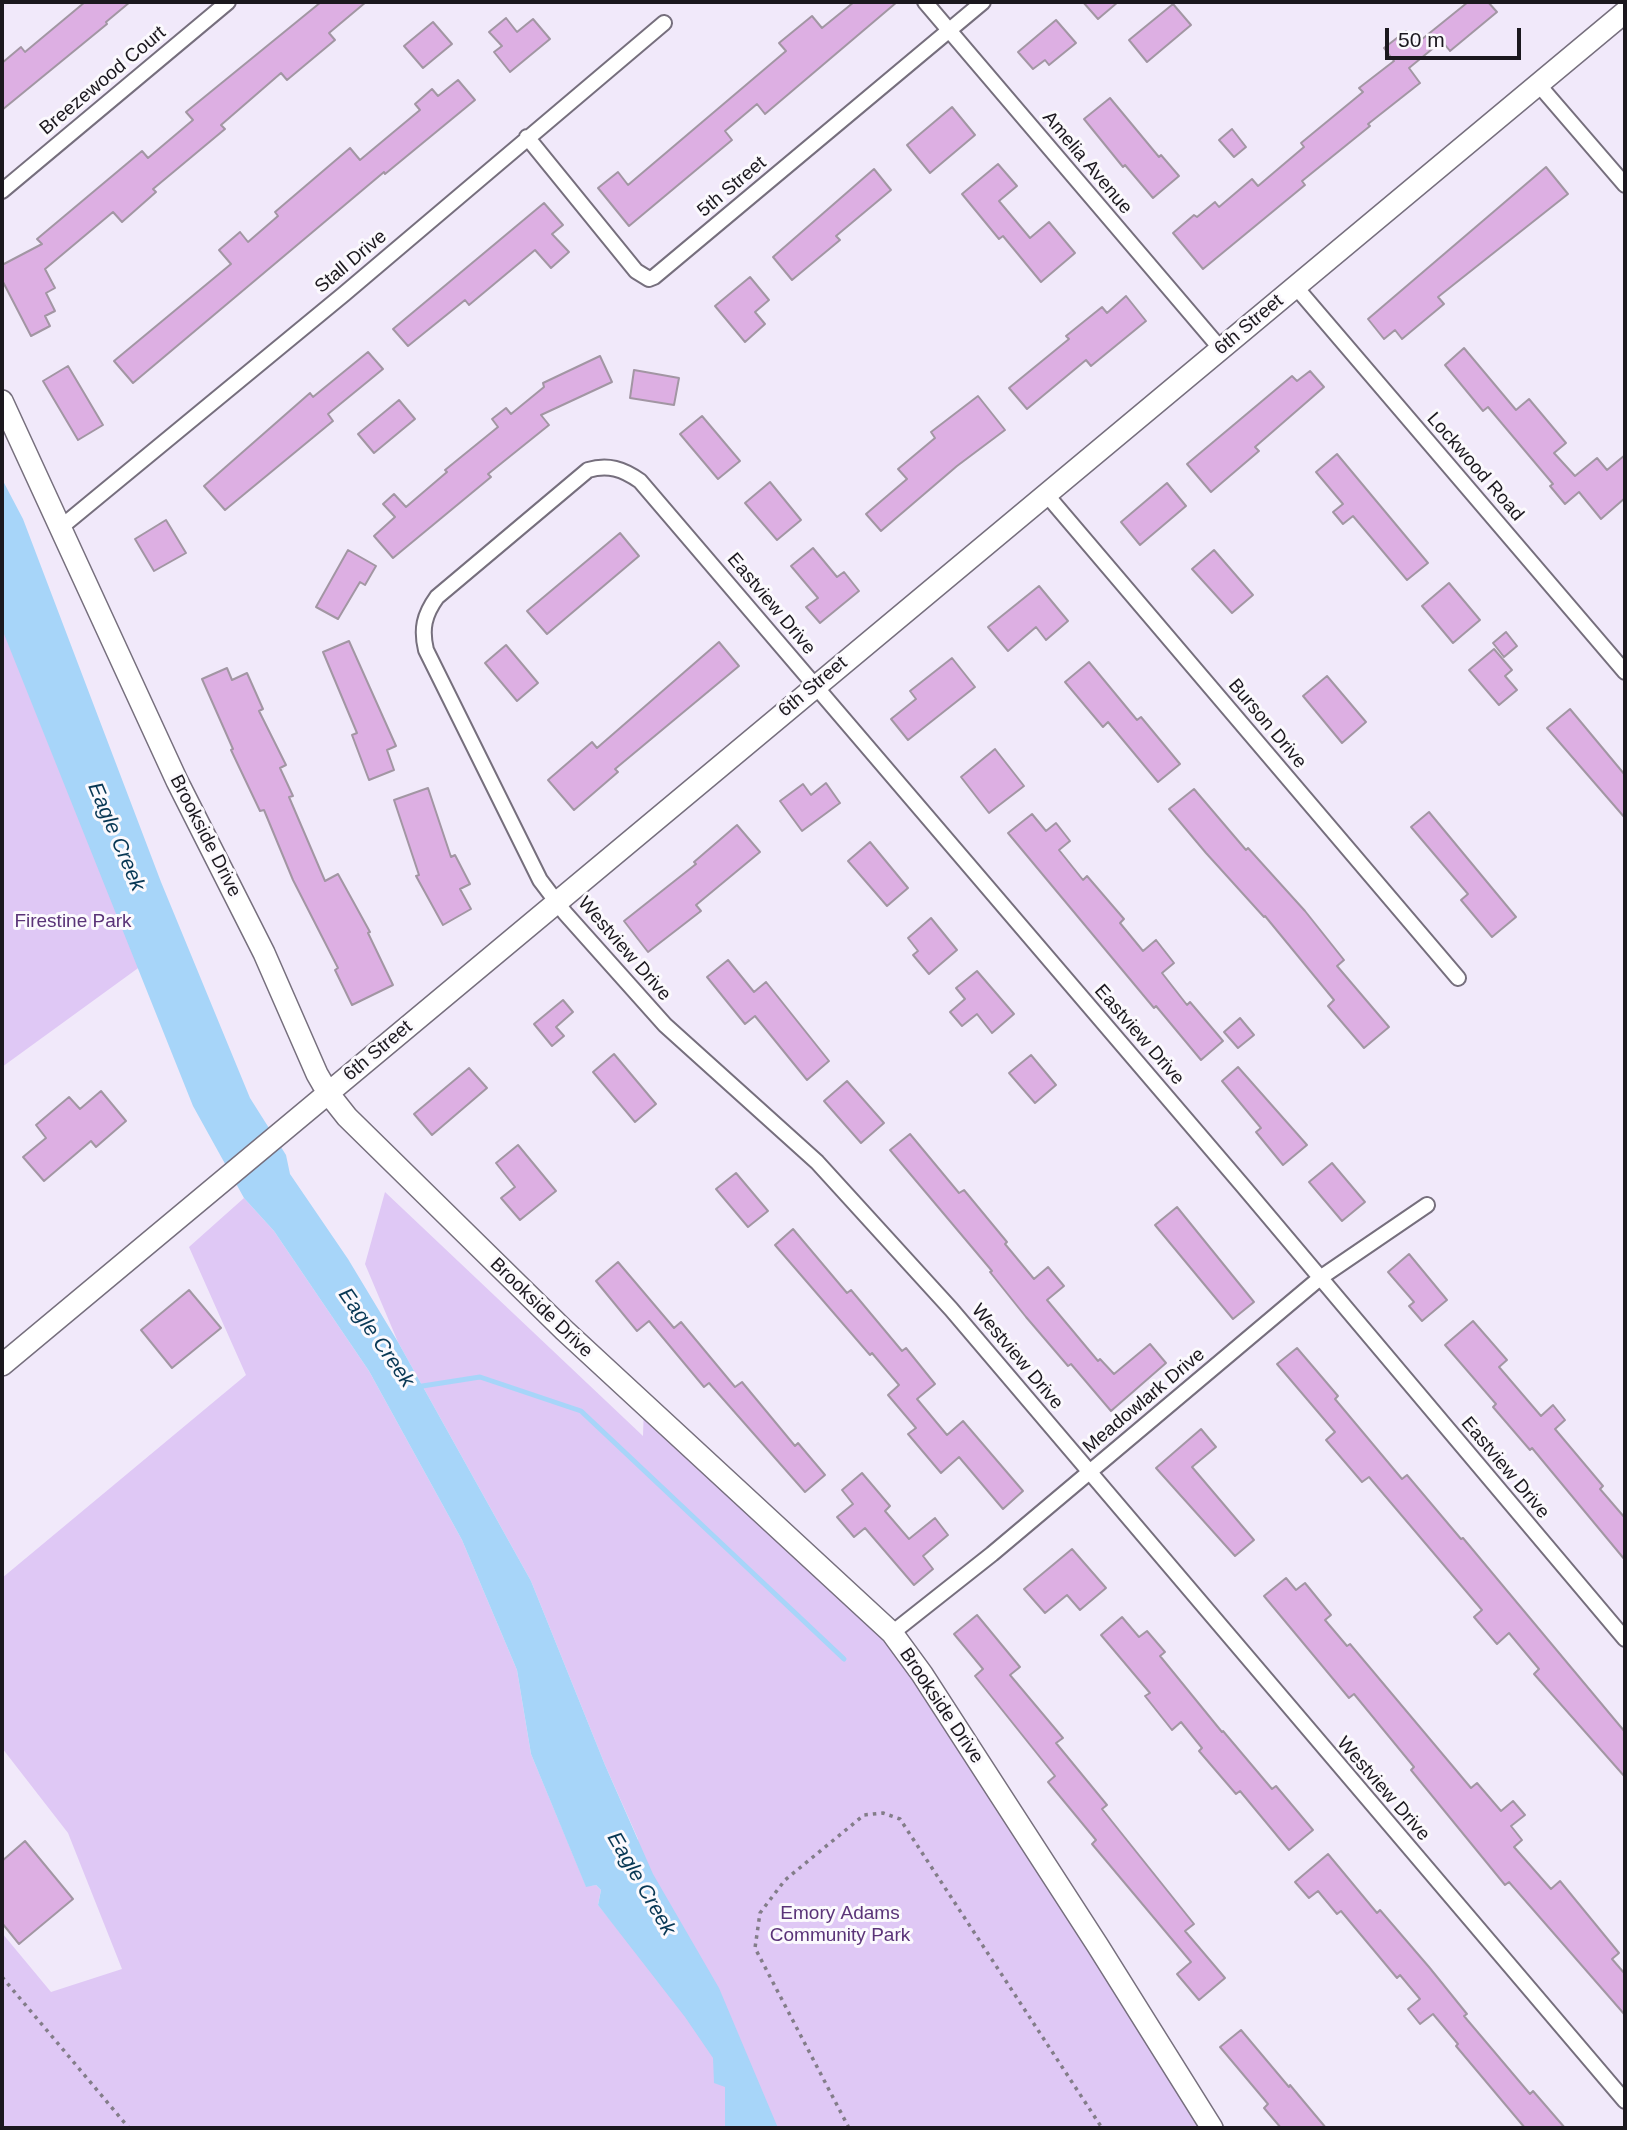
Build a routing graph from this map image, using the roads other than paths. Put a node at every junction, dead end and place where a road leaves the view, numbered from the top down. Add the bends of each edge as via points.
1 (229, 2) edge
2 (925, 2) edge
3 (983, 2) edge
4 (1625, 12) edge
5 (664, 23) dead end
6 (950, 30) junction
7 (1538, 84) junction
8 (527, 137) junction
9 (1625, 184) edge
10 (2, 191) edge
11 (1295, 286) junction
12 (1220, 348) junction
13 (2, 401) edge
14 (1046, 494) junction
15 (60, 528) junction
16 (424, 620) joint
17 (1625, 672) edge
18 (815, 686) junction
19 (557, 902) junction
20 (1458, 978) dead end
21 (328, 1093) junction
22 (1427, 1205) dead end
23 (1320, 1278) junction
24 (2, 1364) edge
25 (1089, 1472) junction
26 (892, 1633) junction
27 (1625, 1639) edge
28 (1625, 2101) edge
29 (1212, 2128) edge

1 - 10 street, Breezewood Court
2 - 6 street, Amelia Avenue
3 - 6 street, 5th Street
4 - 7 street, 6th Street
5 - 8 street, Stall Drive
6 - 8 street, 5th Street via 649,279 636,271
6 - 12 street, Amelia Avenue
7 - 9 street
7 - 11 street, 6th Street
8 - 15 street, Stall Drive
11 - 12 street, 6th Street
11 - 17 street, Lockwood Road
12 - 14 street, 6th Street
13 - 15 street, Brookside Drive
14 - 18 street, 6th Street
14 - 20 street, Burson Drive
15 - 21 street, Brookside Drive
16 - 18 street, Eastview Drive via 437,597 581,475 600,466 614,468 640,481 659,500
16 - 19 street, Westview Drive via 426,650 540,880
18 - 19 street, 6th Street
18 - 23 street, Eastview Drive
19 - 21 street, 6th Street
19 - 25 street, Westview Drive via 665,1025 797,1143 855,1202
21 - 24 street, 6th Street
21 - 26 street, Brookside Drive via 564,1330
22 - 23 street, Meadowlark Drive
23 - 25 street, Meadowlark Drive
23 - 27 street, Eastview Drive
25 - 26 street, Meadowlark Drive
25 - 28 street, Westview Drive
26 - 29 street, Brookside Drive

